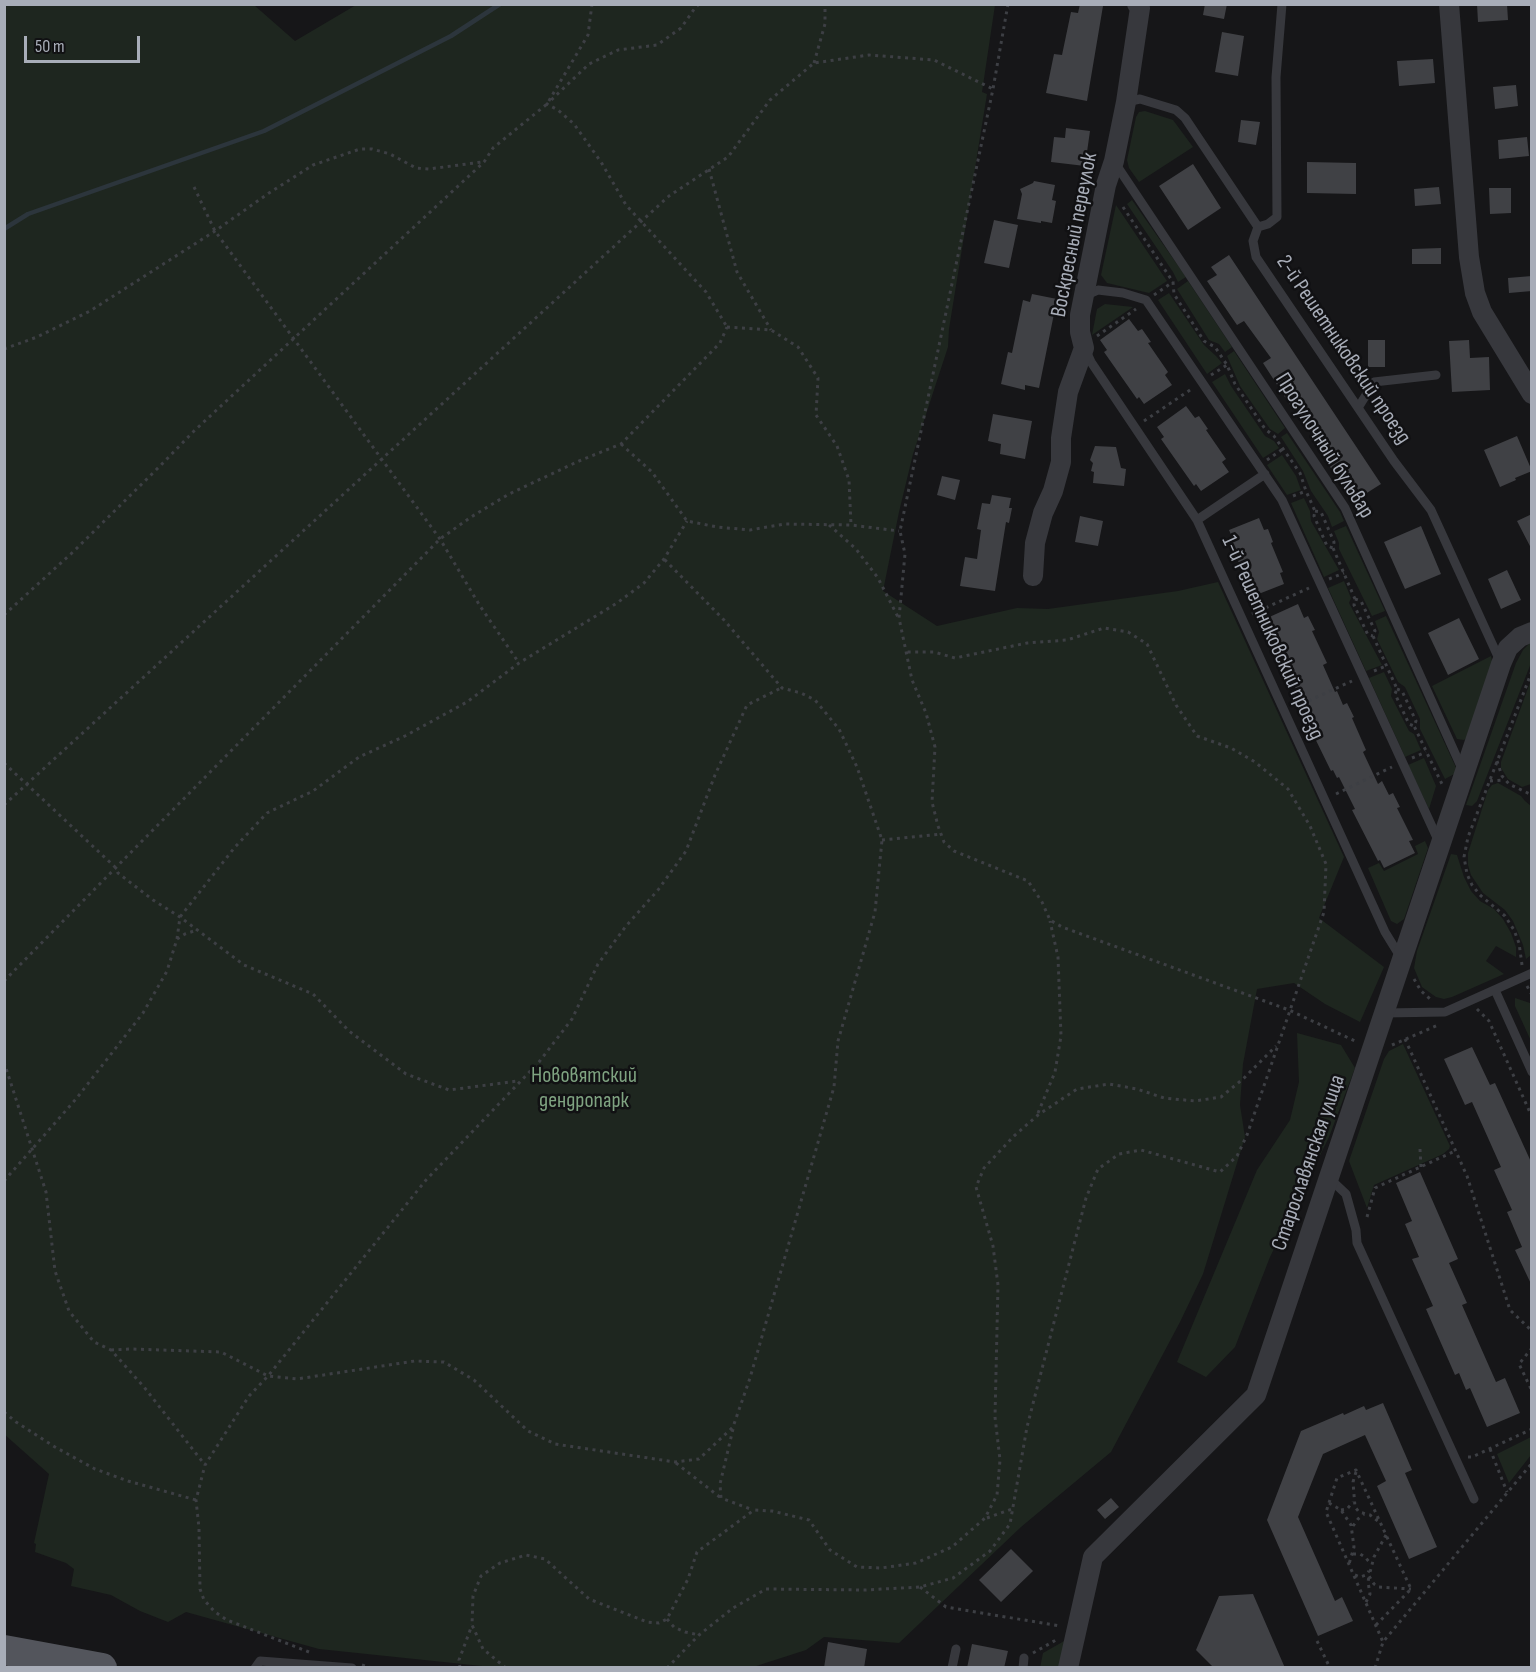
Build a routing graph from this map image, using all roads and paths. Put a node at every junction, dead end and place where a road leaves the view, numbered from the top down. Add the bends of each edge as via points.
1 (592, 4) edge
2 (699, 4) edge
3 (825, 4) edge
4 (1008, 4) edge
5 (1282, 4) edge
6 (1449, 4) edge
7 (1140, 6) edge
8 (814, 63) junction
9 (993, 89) junction
10 (1126, 102) junction
11 (547, 104) junction
12 (1114, 161) junction
13 (484, 162) junction
14 (710, 169) junction
15 (194, 187) dead end
16 (1123, 207) dead end
17 (641, 221) junction
18 (1258, 227) junction
19 (215, 231) junction
20 (1173, 282) junction
21 (1085, 296) junction
22 (1146, 300) junction
23 (1132, 304) dead end
24 (727, 327) junction
25 (771, 330) junction
26 (294, 340) junction
27 (1090, 342) junction
28 (4, 349) edge
29 (1227, 365) junction
30 (1436, 375) dead end
31 (1202, 382) junction
32 (1532, 394) edge
33 (1358, 408) junction
34 (1135, 428) junction
35 (621, 444) junction
36 (1282, 449) junction
37 (382, 460) junction
38 (1259, 465) junction
39 (1265, 474) junction
40 (1315, 511) junction
41 (687, 520) junction
42 (1197, 520) junction
43 (828, 524) junction
44 (850, 525) junction
45 (900, 531) junction
46 (440, 539) junction
47 (1333, 548) junction
48 (664, 559) junction
49 (1344, 573) junction
50 (1033, 576) dead end
51 (1319, 583) junction
52 (1355, 599) junction
53 (4, 615) edge
54 (899, 618) junction
55 (1242, 618) junction
56 (1532, 632) edge
57 (1373, 636) junction
58 (905, 652) junction
59 (519, 663) junction
60 (1501, 664) junction
61 (1386, 666) junction
62 (1532, 671) edge
63 (1362, 677) junction
64 (782, 688) junction
65 (1397, 689) junction
66 (1284, 711) junction
67 (1414, 726) junction
68 (1426, 752) junction
69 (1497, 761) junction
70 (4, 763) edge
71 (1401, 763) junction
72 (1463, 772) junction
73 (1506, 780) junction
74 (1489, 782) junction
75 (28, 785) junction
76 (1532, 795) edge
77 (1324, 799) junction
78 (4, 804) edge
79 (1453, 806) junction
80 (939, 834) junction
81 (882, 840) junction
82 (1441, 847) junction
83 (115, 867) junction
84 (180, 917) junction
85 (1050, 920) junction
86 (198, 930) junction
87 (177, 939) junction
88 (1401, 958) junction
89 (1413, 974) dead end
90 (1528, 975) edge
91 (4, 981) edge
92 (1495, 990) junction
93 (1532, 995) edge
94 (1439, 1002) dead end
95 (1476, 1008) dead end
96 (1288, 1010) junction
97 (1384, 1013) junction
98 (1445, 1022) dead end
99 (1404, 1039) junction
100 (1277, 1044) junction
101 (1381, 1048) junction
102 (4, 1062) edge
103 (1532, 1072) edge
104 (520, 1081) junction
105 (1038, 1115) junction
106 (1532, 1117) edge
107 (1420, 1149) dead end
108 (33, 1150) junction
109 (1455, 1151) junction
110 (1421, 1167) junction
111 (1329, 1178) junction
112 (4, 1181) edge
113 (1363, 1207) dead end
114 (1367, 1217) junction
115 (1368, 1226) dead end
116 (1532, 1331) edge
117 (1532, 1348) edge
118 (111, 1350) junction
119 (268, 1376) junction
120 (1532, 1391) edge
121 (4, 1412) edge
122 (733, 1427) junction
123 (1532, 1429) edge
124 (1490, 1449) junction
125 (1464, 1453) dead end
126 (675, 1462) junction
127 (1532, 1463) edge
128 (205, 1465) junction
129 (1356, 1470) junction
130 (1507, 1492) junction
131 (721, 1498) junction
132 (1473, 1499) dead end
133 (196, 1500) junction
134 (1353, 1502) junction
135 (1329, 1503) junction
136 (1012, 1509) junction
137 (754, 1510) junction
138 (1341, 1510) junction
139 (1364, 1514) junction
140 (985, 1518) junction
141 (1381, 1523) junction
142 (1352, 1528) junction
143 (1386, 1535) junction
144 (1353, 1554) junction
145 (1349, 1564) junction
146 (1371, 1564) junction
147 (1370, 1570) junction
148 (1354, 1574) junction
149 (1369, 1576) junction
150 (920, 1587) junction
151 (1410, 1589) junction
152 (1366, 1602) junction
153 (667, 1619) junction
154 (472, 1625) junction
155 (1376, 1625) junction
156 (1076, 1629) junction
157 (699, 1635) junction
158 (1317, 1641) dead end
159 (1383, 1641) junction
160 (956, 1649) dead end
161 (4, 1650) edge
162 (312, 1653) dead end
163 (1024, 1663) edge
164 (352, 1665) edge
165 (102, 1668) edge
166 (255, 1668) edge
167 (372, 1668) edge
168 (460, 1668) edge
169 (506, 1668) edge
170 (668, 1668) edge
171 (952, 1668) edge
172 (1068, 1668) edge
173 (1330, 1668) edge
174 (1376, 1668) edge

1 - 11 path via 588,35
2 - 11 path via 681,28 657,45 618,50 589,64
3 - 8 path via 825,24
4 - 9 path
5 - 18 lane via 1276,76 1277,217
6 - 32 street via 1475,293 1482,312
7 - 10 street, Воскресный переулок
8 - 9 path via 869,55 934,60
8 - 14 path via 770,100 728,157
9 - 45 path
10 - 12 street, Воскресный переулок
10 - 18 lane via 1140,99 1176,110 1185,118
11 - 13 path via 493,148
11 - 17 path via 574,124
12 - 21 street, Воскресный переулок
12 - 72 lane, Прогулочный бульвар via 1345,508
13 - 19 path via 416,168 390,154 360,149 313,165
13 - 26 path
14 - 17 path via 669,196
14 - 25 path via 737,272
15 - 19 path
16 - 20 path, Прогулочный бульвар
17 - 24 path via 706,292
17 - 37 path
18 - 33 lane, 2-й Решетниковский проезд via 1253,241 1256,257
19 - 26 path
19 - 28 path via 90,311
20 - 22 path
20 - 29 path, Прогулочный бульвар via 1174,294 1204,341 1215,347
21 - 22 lane via 1098,290
21 - 27 street, Воскресный переулок via 1080,332
22 - 31 lane
23 - 27 path via 1140,307
24 - 25 path
24 - 35 path via 720,342
25 - 44 path via 798,346 818,378 816,415 837,446 849,480
26 - 37 path
26 - 53 path
27 - 34 lane, 1-й Решетниковский проезд via 1091,362
27 - 50 street, Воскресный переулок via 1068,392 1061,462 1035,543
29 - 31 path
29 - 36 path, Прогулочный бульвар via 1235,384
30 - 33 lane via 1374,382
31 - 34 path
31 - 38 lane
33 - 60 lane, 2-й Решетниковский проезд via 1431,510
34 - 42 lane, 1-й Решетниковский проезд
35 - 41 path via 652,472
35 - 46 path via 509,494
36 - 38 path
36 - 40 path, Прогулочный бульвар via 1300,473
37 - 46 path
37 - 75 path
38 - 39 lane
39 - 42 lane
39 - 51 lane via 1282,501
40 - 47 path, Прогулочный бульвар via 1327,546
40 - 47 path, Прогулочный бульвар via 1321,512
41 - 43 path via 750,530 785,524
41 - 48 path
42 - 55 lane, 1-й Решетниковский проезд
43 - 44 path
43 - 54 path via 856,549 878,578
44 - 45 path
45 - 54 path via 905,554
46 - 59 path
46 - 83 path
47 - 49 path, Прогулочный бульвар
48 - 59 path via 644,583 617,603
48 - 64 path via 724,620
49 - 51 path
49 - 52 path, Прогулочный бульвар
51 - 55 path
51 - 63 lane
52 - 57 path, Прогулочный бульвар via 1368,635
52 - 57 path, Прогулочный бульвар via 1361,601 1375,631
54 - 58 path
55 - 66 lane, 1-й Решетниковский проезд
56 - 60 street, Старославянская улица via 1508,648
57 - 61 path, Прогулочный бульвар
58 - 80 path via 936,747 932,802
58 - 96 path via 934,652 955,658 1067,640 1104,628 1128,632 1147,644 1176,705 1197,736 1231,748 1288,789 1326,864 1324,912
59 - 84 path via 467,702 359,758 313,791 267,813 234,847
60 - 72 street, Старославянская улица
61 - 63 path
61 - 65 path, Прогулочный бульвар
62 - 69 path
63 - 66 path
63 - 71 lane
64 - 81 path via 815,700 839,729 857,767
64 - 104 path via 747,705 686,851 598,964 572,1019
65 - 67 path, Прогулочный бульвар via 1395,694 1409,724
65 - 67 path, Прогулочный бульвар via 1407,701 1416,721
66 - 77 lane, 1-й Решетниковский проезд
67 - 68 path, Прогулочный бульвар
68 - 71 path
68 - 79 path, Прогулочный бульвар
69 - 73 path
69 - 74 path
70 - 75 path
71 - 77 path
71 - 82 lane
72 - 79 street, Старославянская улица
73 - 74 path
73 - 76 path
74 - 90 path via 1467,840 1467,874 1480,895 1505,916 1514,930
75 - 78 path
75 - 83 path
77 - 88 lane, 1-й Решетниковский проезд via 1385,932
79 - 82 street, Старославянская улица
80 - 81 path
80 - 85 path via 954,851 1028,881
81 - 122 path via 875,912 838,1041 834,1087
82 - 88 street, Старославянская улица
83 - 84 path
83 - 91 path
84 - 86 path
84 - 87 path
85 - 96 path
85 - 105 path via 1058,957 1061,1036 1054,1072
86 - 87 path
86 - 104 path via 244,965 313,994 349,1031 406,1074 449,1090
87 - 108 path via 167,971 143,1013
88 - 97 street, Старославянская улица
89 - 94 path via 1421,991
90 - 92 lane
90 - 93 path
92 - 97 lane via 1445,1012
92 - 103 lane
95 - 106 path via 1489,1021
96 - 100 path
96 - 101 path
97 - 101 street, Старославянская улица
98 - 99 path
99 - 101 path
99 - 109 path
100 - 105 path via 1221,1097 1195,1101 1164,1098 1108,1084 1077,1089
100 - 136 path via 1247,1135 1228,1167 1220,1172 1141,1150 1119,1154 1098,1169 1086,1198 1027,1427
101 - 111 street, Старославянская улица
102 - 108 path
104 - 119 path via 426,1180
105 - 140 path via 984,1168 976,1187 993,1246 998,1285 996,1417 1000,1460 997,1495
107 - 110 path
108 - 112 path
108 - 118 path via 46,1192 55,1271 69,1311 94,1342
109 - 110 path
109 - 116 path via 1467,1176 1510,1310
110 - 114 path via 1375,1188
111 - 132 lane via 1346,1194 1357,1243
111 - 156 street, Старославянская улица via 1256,1395 1093,1557
113 - 114 path
114 - 115 path
117 - 120 path via 1519,1364
118 - 119 path via 221,1352
118 - 128 path
119 - 126 path via 297,1379 415,1361 444,1362 474,1380 528,1431 555,1444
119 - 128 path via 249,1396
121 - 133 path via 55,1448 94,1469
122 - 126 path via 699,1459
122 - 131 path via 720,1484
123 - 124 path
124 - 125 path via 1472,1457
124 - 130 path
126 - 131 path
127 - 130 path
128 - 133 path
129 - 134 path
129 - 135 path via 1337,1478
129 - 141 path
130 - 159 path
131 - 137 path
133 - 162 path via 200,1589 204,1600 227,1620
134 - 138 path
134 - 139 path
135 - 138 path
135 - 145 path via 1326,1512
136 - 140 path
136 - 150 path via 1010,1524 990,1551 952,1578
137 - 140 path via 809,1520 831,1550 857,1567 881,1568 916,1563 952,1547
137 - 153 path via 697,1552 688,1580
138 - 142 path
139 - 141 path
139 - 142 path
141 - 143 path
142 - 144 path
143 - 146 path
143 - 151 path
144 - 145 path
144 - 146 path via 1360,1554
145 - 148 path
146 - 147 path
147 - 148 path via 1360,1577
147 - 149 path
148 - 152 path
149 - 151 path via 1379,1587
149 - 152 path via 1370,1594
150 - 156 path via 946,1607
150 - 157 path via 766,1589 733,1608
151 - 155 path
152 - 155 path
153 - 154 path via 647,1622 589,1599 544,1559 526,1555 500,1563 481,1576 473,1596
153 - 157 path via 674,1627
154 - 168 path via 459,1660
154 - 169 path via 483,1649
155 - 159 path
156 - 163 path
156 - 172 street, Старославянская улица
157 - 170 path
158 - 173 path
159 - 174 path
160 - 171 lane
161 - 165 main road
164 - 166 lane via 260,1660
164 - 167 path

